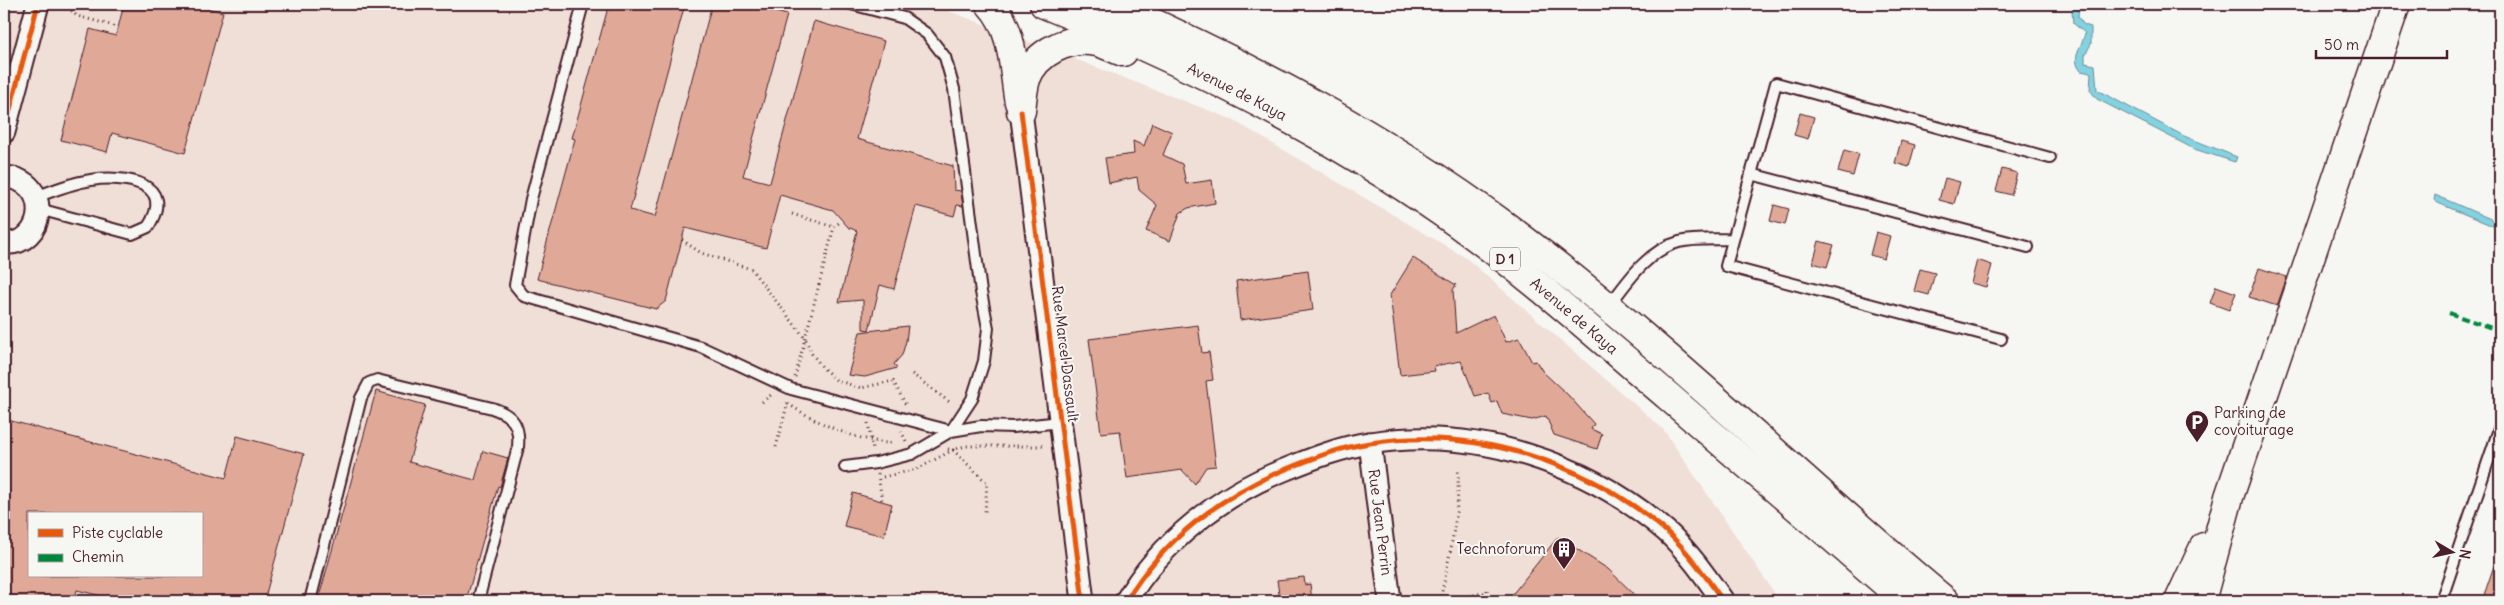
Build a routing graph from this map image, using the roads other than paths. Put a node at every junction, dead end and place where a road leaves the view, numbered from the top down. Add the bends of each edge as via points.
1 (38, 4) edge
2 (583, 4) edge
3 (851, 4) edge
4 (990, 4) edge
5 (1044, 4) edge
6 (1112, 4) edge
7 (2396, 4) edge
8 (1021, 110) junction
9 (4, 132) edge
10 (2050, 158) dead end
11 (1751, 174) junction
12 (4, 177) edge
13 (38, 203) junction
14 (1733, 239) junction
15 (4, 243) edge
16 (1489, 246) junction
17 (2028, 248) dead end
18 (1608, 306) junction
19 (2001, 339) dead end
20 (1061, 422) junction
21 (2500, 426) edge
22 (951, 431) junction
23 (1370, 442) junction
24 (845, 467) dead end
25 (2230, 497) junction
26 (310, 601) edge
27 (478, 601) edge
28 (1083, 601) edge
29 (1126, 601) edge
30 (1390, 601) edge
31 (1723, 601) edge
32 (1906, 601) edge
33 (1945, 601) edge
34 (2179, 601) edge
35 (2201, 601) edge
36 (2441, 601) edge

1 - 9 street
2 - 22 lane via 531,199 515,286 524,296 701,347 792,389
3 - 22 lane via 904,18 927,34 945,57 954,89 988,328 984,361 972,399
4 - 8 main road via 1002,18 1009,36
5 - 16 main road, Avenue de Kaya / D 1 via 1173,58 1268,107 1382,174
6 - 18 main road, Avenue de Kaya / D 1 via 1238,62 1360,129 1466,198
7 - 25 main road
8 - 16 main road via 1026,79 1042,56 1065,44 1097,42 1206,89 1272,123
8 - 20 street, Rue Marcel Dassault
10 - 11 lane via 1776,83
11 - 14 lane
11 - 17 lane
12 - 13 street via 22,181 31,188
13 - 13 lane via 69,184 114,178 149,188 157,203 148,227 132,234
13 - 15 street via 36,224 27,236
14 - 18 lane via 1679,242 1661,251 1639,267
14 - 19 lane via 1726,266
16 - 32 main road, Avenue de Kaya / D 1
18 - 33 main road, Avenue de Kaya / D 1
20 - 22 lane via 1013,427 981,426
20 - 28 street, Rue Marcel Dassault
21 - 36 lane
22 - 24 lane via 912,454
23 - 29 street via 1315,457 1272,474 1217,505 1158,558
23 - 30 street, Rue Jean Perrin
23 - 31 street via 1454,440 1517,452 1559,466 1598,484 1666,532 1698,566
25 - 34 main road
25 - 35 main road
26 - 27 lane via 361,398 370,383 377,380 501,411 510,416 518,428 518,447

